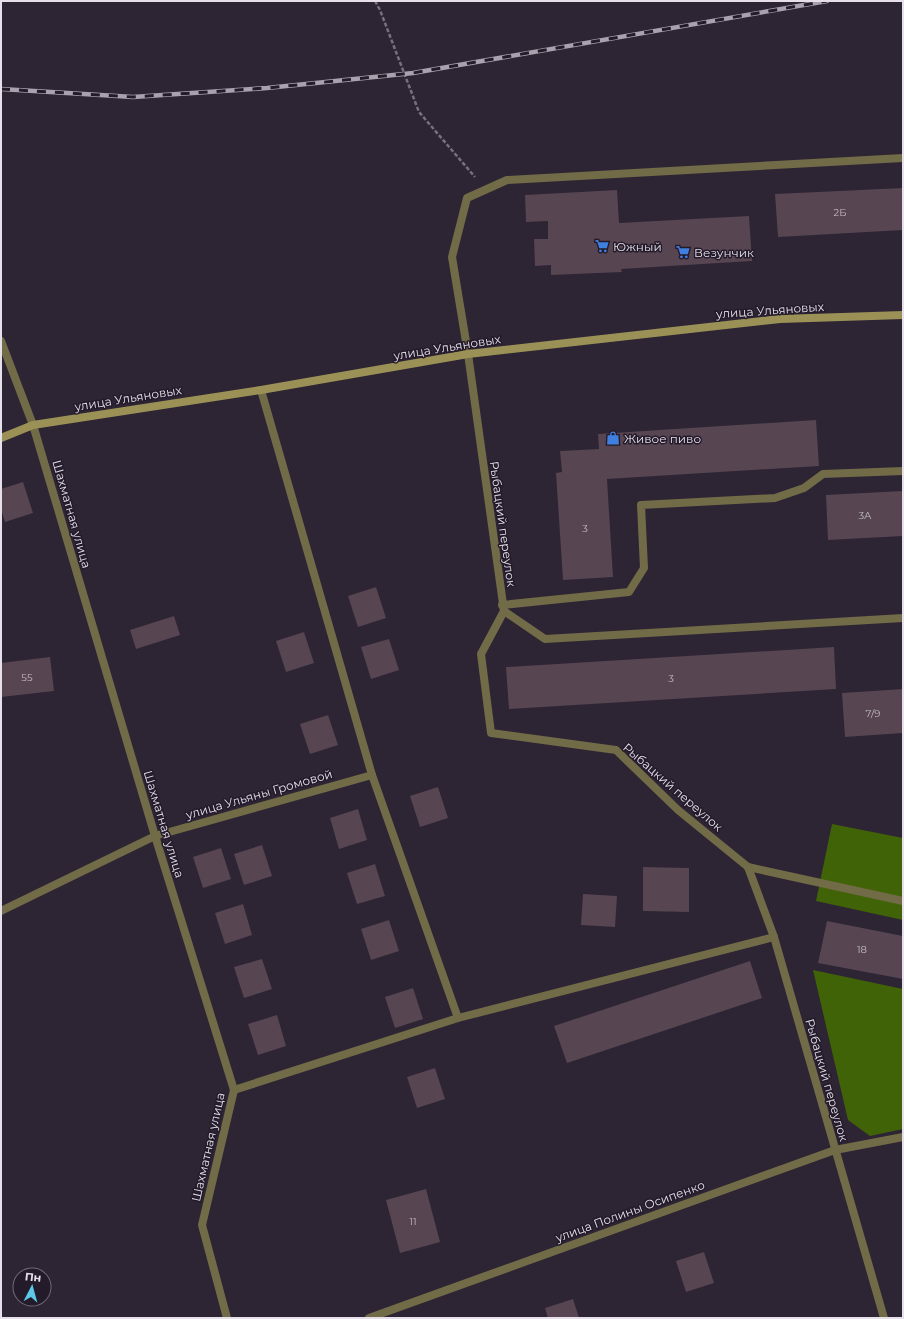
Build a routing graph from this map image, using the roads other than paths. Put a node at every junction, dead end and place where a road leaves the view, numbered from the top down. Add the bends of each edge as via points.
1 (903, 158) edge
2 (903, 315) edge
3 (1, 341) edge
4 (468, 354) junction
5 (261, 390) junction
6 (33, 425) junction
7 (1, 438) edge
8 (903, 471) edge
9 (503, 608) junction
10 (903, 618) edge
11 (372, 775) junction
12 (155, 836) junction
13 (748, 867) junction
14 (903, 900) edge
15 (1, 911) edge
16 (774, 937) junction
17 (458, 1018) junction
18 (234, 1090) junction
19 (903, 1137) edge
20 (835, 1150) junction
21 (227, 1318) edge
22 (369, 1318) edge
23 (884, 1318) edge

1 - 4 street, Рыбацкий переулок via 507,180 486,189 467,198 452,257
2 - 4 street, улица Ульяновых via 780,319
3 - 6 street, Шахматная улица
4 - 5 street, улица Ульяновых
4 - 9 street, Рыбацкий переулок
5 - 6 street, улица Ульяновых
5 - 11 street
6 - 7 street, улица Ульяновых
6 - 12 street, Шахматная улица
8 - 9 street via 823,474 804,488 774,498 641,505 644,568 630,592
9 - 10 street via 544,639
9 - 13 street, Рыбацкий переулок via 481,654 491,733 616,750 678,810
11 - 12 street, улица Ульяны Громовой
11 - 17 street
12 - 15 street, улица Ульяны Громовой
12 - 18 street, Шахматная улица
13 - 14 street
13 - 16 street, Рыбацкий переулок
16 - 17 street
16 - 20 street, Рыбацкий переулок
17 - 18 street
18 - 21 street, Шахматная улица via 202,1225
19 - 20 street, улица Полины Осипенко
20 - 22 street, улица Полины Осипенко
20 - 23 street, Рыбацкий переулок

